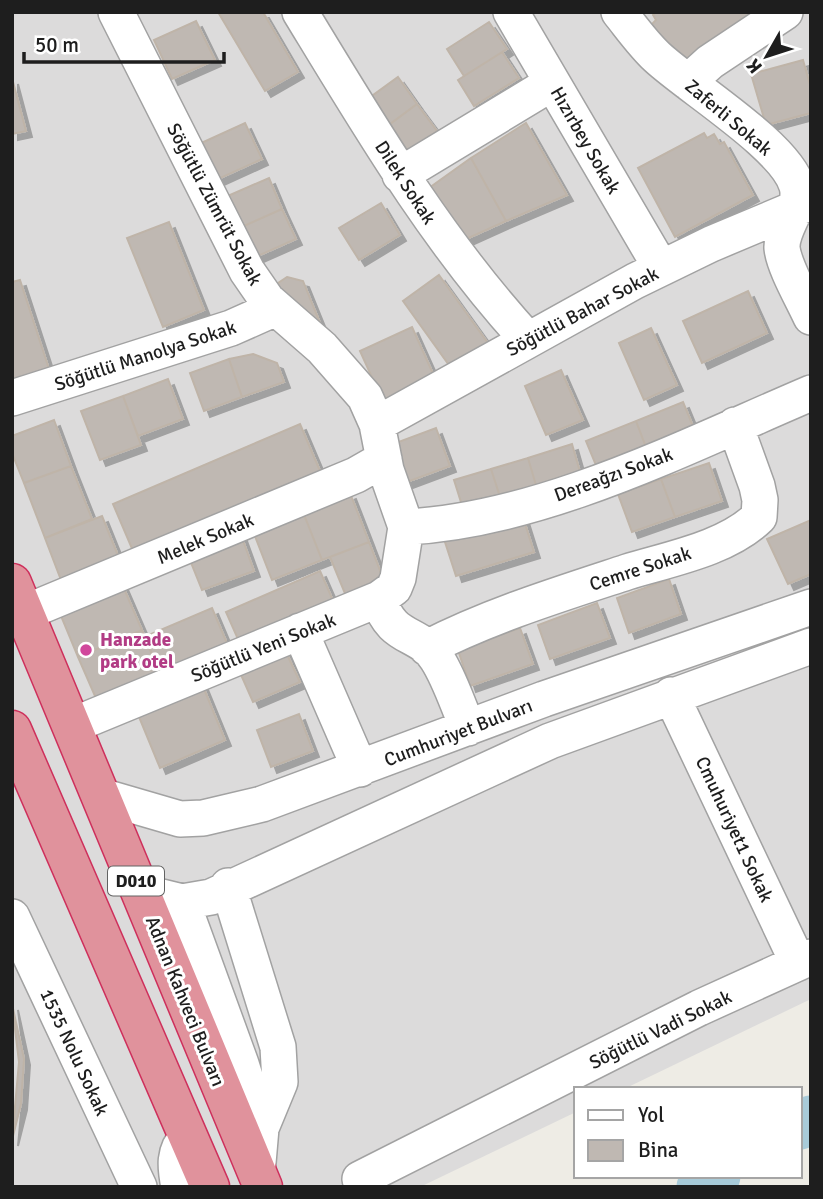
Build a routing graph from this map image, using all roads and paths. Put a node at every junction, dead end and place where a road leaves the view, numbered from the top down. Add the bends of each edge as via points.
1 (116, 12) edge
2 (300, 12) edge
3 (511, 12) edge
4 (619, 12) edge
5 (785, 12) edge
6 (688, 82) junction
7 (552, 83) junction
8 (400, 175) junction
9 (802, 206) edge
10 (661, 268) junction
11 (276, 308) junction
12 (811, 317) edge
13 (528, 340) junction
14 (811, 393) edge
15 (12, 398) edge
16 (377, 424) junction
17 (734, 425) junction
18 (384, 459) junction
19 (406, 527) junction
20 (18, 598) edge
21 (379, 599) junction
22 (811, 607) edge
23 (300, 631) junction
24 (811, 646) edge
25 (427, 648) junction
26 (671, 695) junction
27 (71, 726) junction
28 (468, 728) junction
29 (17, 750) edge
30 (360, 769) junction
31 (101, 796) junction
32 (228, 886) junction
33 (141, 892) junction
34 (183, 902) junction
35 (12, 917) edge
36 (804, 960) edge
37 (261, 1128) junction
38 (188, 1136) junction
39 (360, 1179) dead end
40 (260, 1180) edge
41 (139, 1187) edge
42 (178, 1187) edge
43 (210, 1187) edge

1 - 11 street, Söğütlü Zümrüt Sokak via 247,271
2 - 8 street, Dilek Sokak
3 - 7 street, Hızırbey Sokak
4 - 6 street, Zaferli Sokak via 654,55
5 - 6 street
6 - 9 street, Zaferli Sokak via 729,112 784,163
7 - 8 street
7 - 10 street, Hızırbey Sokak
8 - 13 street, Dilek Sokak via 484,292
9 - 10 street, Söğütlü Bahar Sokak
9 - 12 street, Zaferli Sokak via 782,248
10 - 13 street, Söğütlü Bahar Sokak
11 - 15 street, Söğütlü Manolya Sokak via 231,328
11 - 16 street, Söğütlü Zümrüt Sokak via 345,372 365,397
13 - 16 street, Söğütlü Bahar Sokak
14 - 17 street, Dereağzı Sokak
16 - 18 street, Söğütlü Zümrüt Sokak
17 - 19 street, Dereağzı Sokak via 530,504 467,522
17 - 25 street, Cemre Sokak via 760,500 759,517 747,529
18 - 19 street, Söğütlü Zümrüt Sokak
18 - 20 street, Melek Sokak via 356,475
19 - 21 street via 398,578 394,588
20 - 27 highway, Adnan Kahveci Bulvarı / D010
21 - 23 street, Söğütlü Yeni Sokak
21 - 25 street via 385,618
22 - 28 street, Cumhuriyet Bulvarı
23 - 27 street, Söğütlü Yeni Sokak
23 - 30 street
24 - 26 street
25 - 28 street via 437,658
26 - 32 street via 550,741
26 - 36 street, Cmuhuriyet1 Sokak
27 - 31 highway, Adnan Kahveci Bulvarı / D010
28 - 30 street, Cumhuriyet Bulvarı
29 - 38 highway, D010
30 - 31 street, Cumhuriyet Bulvarı via 262,804 203,818 180,819
31 - 33 highway, Adnan Kahveci Bulvarı / D010
32 - 34 street via 211,897
32 - 37 street via 278,1047 280,1082
33 - 34 street
33 - 40 highway, Adnan Kahveci Bulvarı / D010
34 - 37 street
35 - 41 street, 1535 Nolu Sokak
36 - 39 street, Söğütlü Vadi Sokak
37 - 40 street
38 - 42 street via 176,1156
38 - 43 highway, D010

